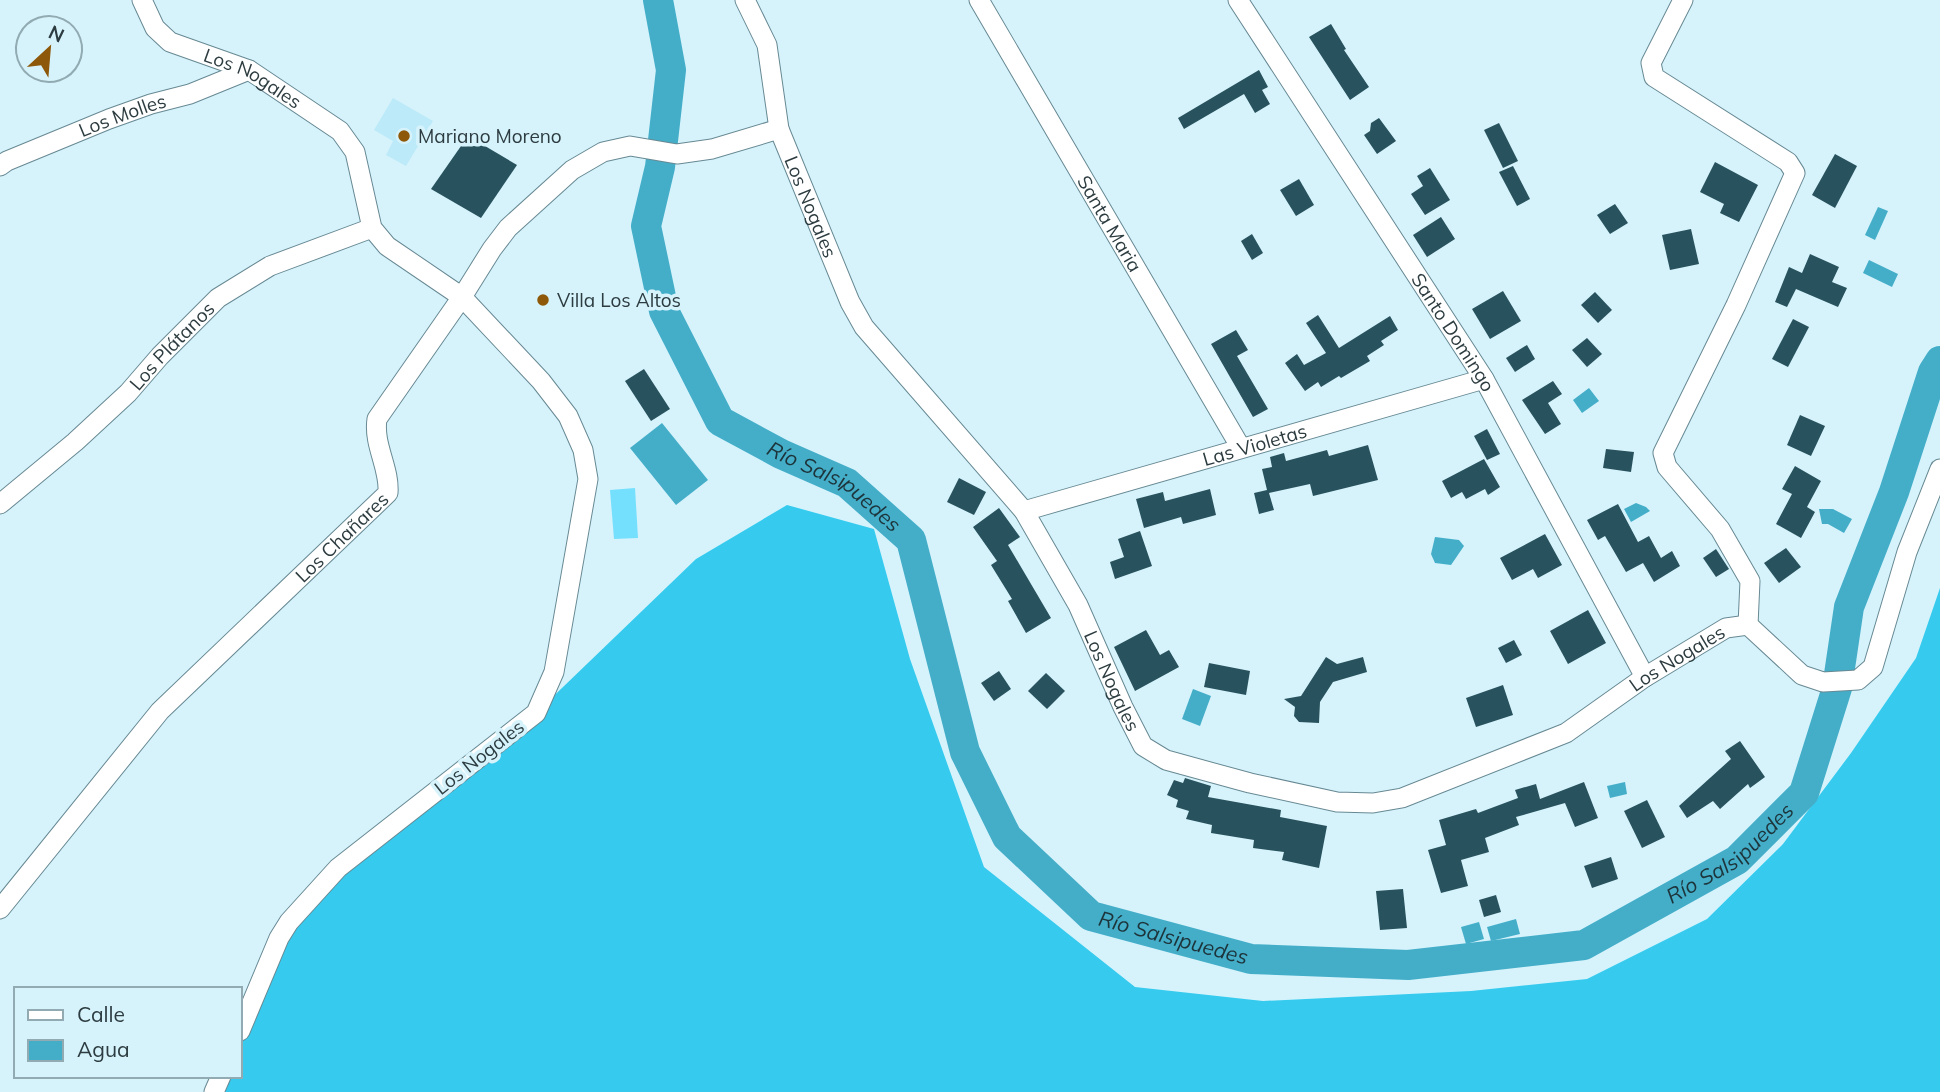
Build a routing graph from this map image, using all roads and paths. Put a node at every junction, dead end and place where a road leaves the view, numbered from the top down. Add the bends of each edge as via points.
1 (142, 0) edge
2 (745, 0) edge
3 (979, 0) edge
4 (1238, 0) edge
5 (1683, 0) edge
6 (249, 70) junction
7 (779, 129) junction
8 (0, 166) edge
9 (372, 228) junction
10 (462, 297) junction
11 (1483, 379) junction
12 (1241, 448) junction
13 (1940, 469) edge
14 (0, 504) edge
15 (1024, 511) junction
16 (1748, 625) junction
17 (1645, 677) junction
18 (0, 909) edge
19 (242, 1026) edge

1 - 6 street, Los Nogales via 155,28 170,42
2 - 7 street, Los Nogales via 767,45
3 - 12 street, Santa Maria
4 - 11 street, Santo Domingo
5 - 16 street via 1651,64 1654,77 1788,162 1795,173 1663,453 1667,467 1720,530 1750,582
6 - 8 street, Los Molles via 110,119
6 - 9 street, Los Nogales via 340,131 355,152
7 - 10 street, Los Chañares via 712,149 677,153 630,146 603,152 572,170 509,228
7 - 15 street, Los Nogales via 864,327
9 - 10 street, Los Nogales via 387,246
9 - 14 street, Los Plátanos via 270,266 218,298 128,393
10 - 18 street, Los Chañares via 377,419 375,431 388,493 160,711
10 - 19 street, Los Nogales via 548,390 568,416 583,450 588,479 554,672 536,713 338,867 289,922
11 - 12 street, Las Violetas
11 - 17 street, Santo Domingo
12 - 15 street, Las Violetas
13 - 16 street, Los Nogales via 1907,552 1873,667 1858,680 1823,682 1802,675
15 - 17 street, Los Nogales via 1077,606 1143,746 1166,760 1250,783 1337,802 1402,798 1566,733
16 - 17 street, Los Nogales via 1726,628

